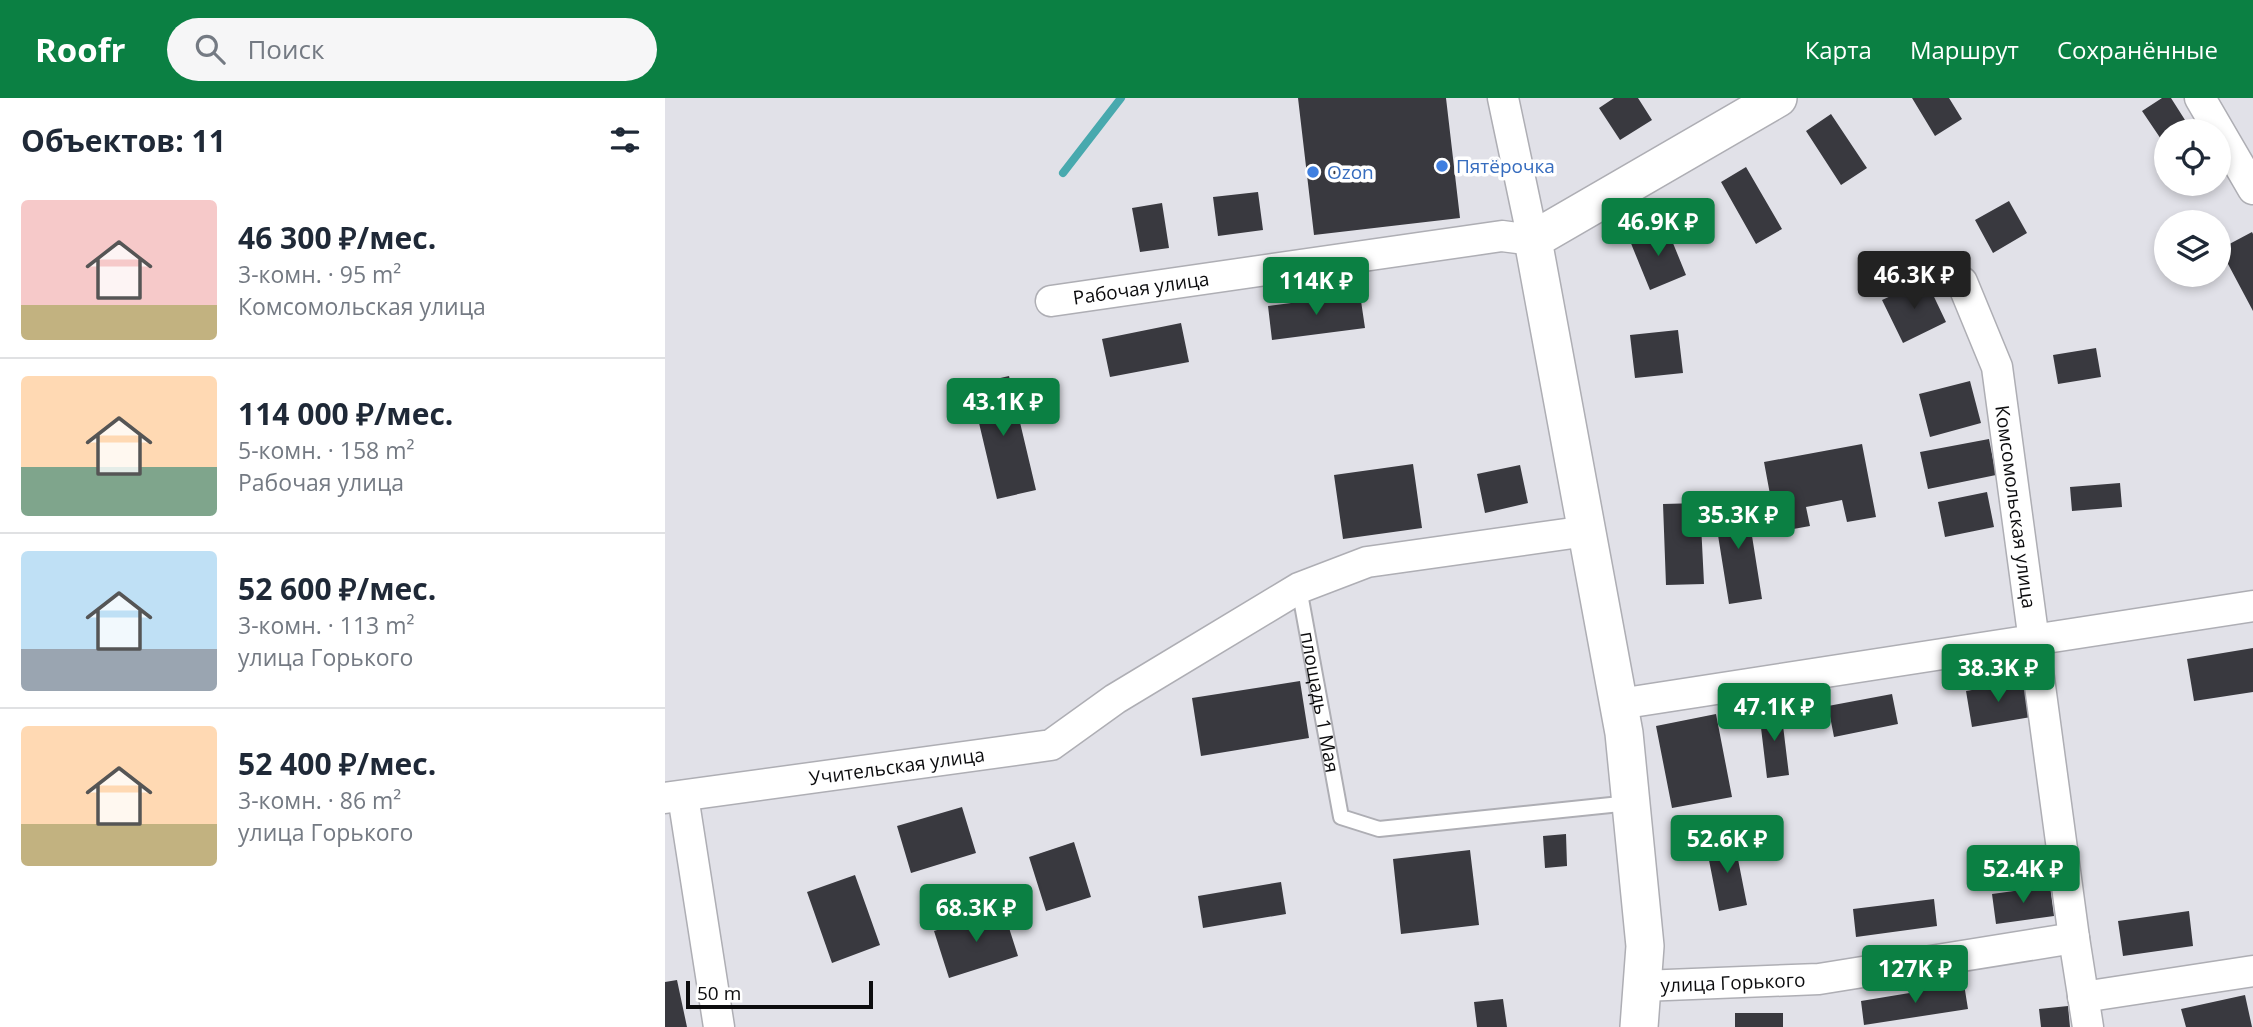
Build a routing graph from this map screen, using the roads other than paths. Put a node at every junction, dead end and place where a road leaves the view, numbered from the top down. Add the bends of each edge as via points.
1 (1503, 98) edge
2 (1778, 98) edge
3 (2200, 98) edge
4 (2253, 188) edge
5 (1533, 240) junction
6 (1962, 282) dead end
7 (1051, 301) dead end
8 (1587, 531) junction
9 (1299, 588) junction
10 (2253, 606) edge
11 (2033, 640) junction
12 (1619, 704) junction
13 (674, 797) edge
14 (1631, 803) junction
15 (2074, 938) junction
16 (2253, 971) edge
17 (1642, 986) junction
18 (2083, 997) junction
19 (719, 1027) edge
20 (1639, 1027) edge
21 (2088, 1027) edge

1 - 5 street
2 - 5 street
3 - 4 street
5 - 7 street, Рабочая улица via 1502,236
5 - 8 street
6 - 11 street, Комсомольская улица via 1997,367
8 - 9 street via 1367,562
8 - 12 street
9 - 13 street, Учительская улица via 1115,699 1051,745
9 - 14 lane, площадь 1 Мая via 1341,817 1379,829
10 - 11 street
11 - 12 street
11 - 15 street, Комсомольская улица
12 - 14 street
13 - 19 street, Учительская улица
14 - 17 street via 1645,946
15 - 17 street, улица Горького via 1819,979
15 - 18 street, Комсомольская улица
16 - 18 street
17 - 20 street
18 - 21 street, Комсомольская улица

